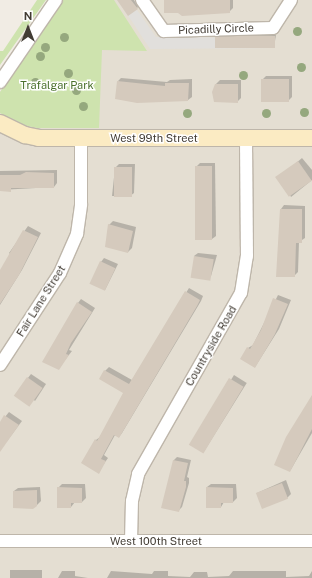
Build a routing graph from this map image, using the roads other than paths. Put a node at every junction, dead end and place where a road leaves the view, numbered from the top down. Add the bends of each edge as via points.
1 (56, 0) edge
2 (142, 0) edge
3 (292, 0) edge
4 (0, 82) edge
5 (0, 123) edge
6 (81, 138) junction
7 (246, 138) junction
8 (312, 138) edge
9 (0, 365) edge
10 (0, 541) edge
11 (131, 541) junction
12 (312, 541) edge

1 - 4 street
2 - 3 street, Picadilly Circle via 164,31 273,28
5 - 6 street, West 99th Street via 32,136
6 - 7 street, West 99th Street
6 - 9 street, Fair Lane Street via 81,204 77,234 60,273
7 - 8 street, West 99th Street
7 - 11 street, Countryside Road via 247,256 241,293 138,474 132,501
10 - 11 street, West 100th Street
11 - 12 street, West 100th Street

